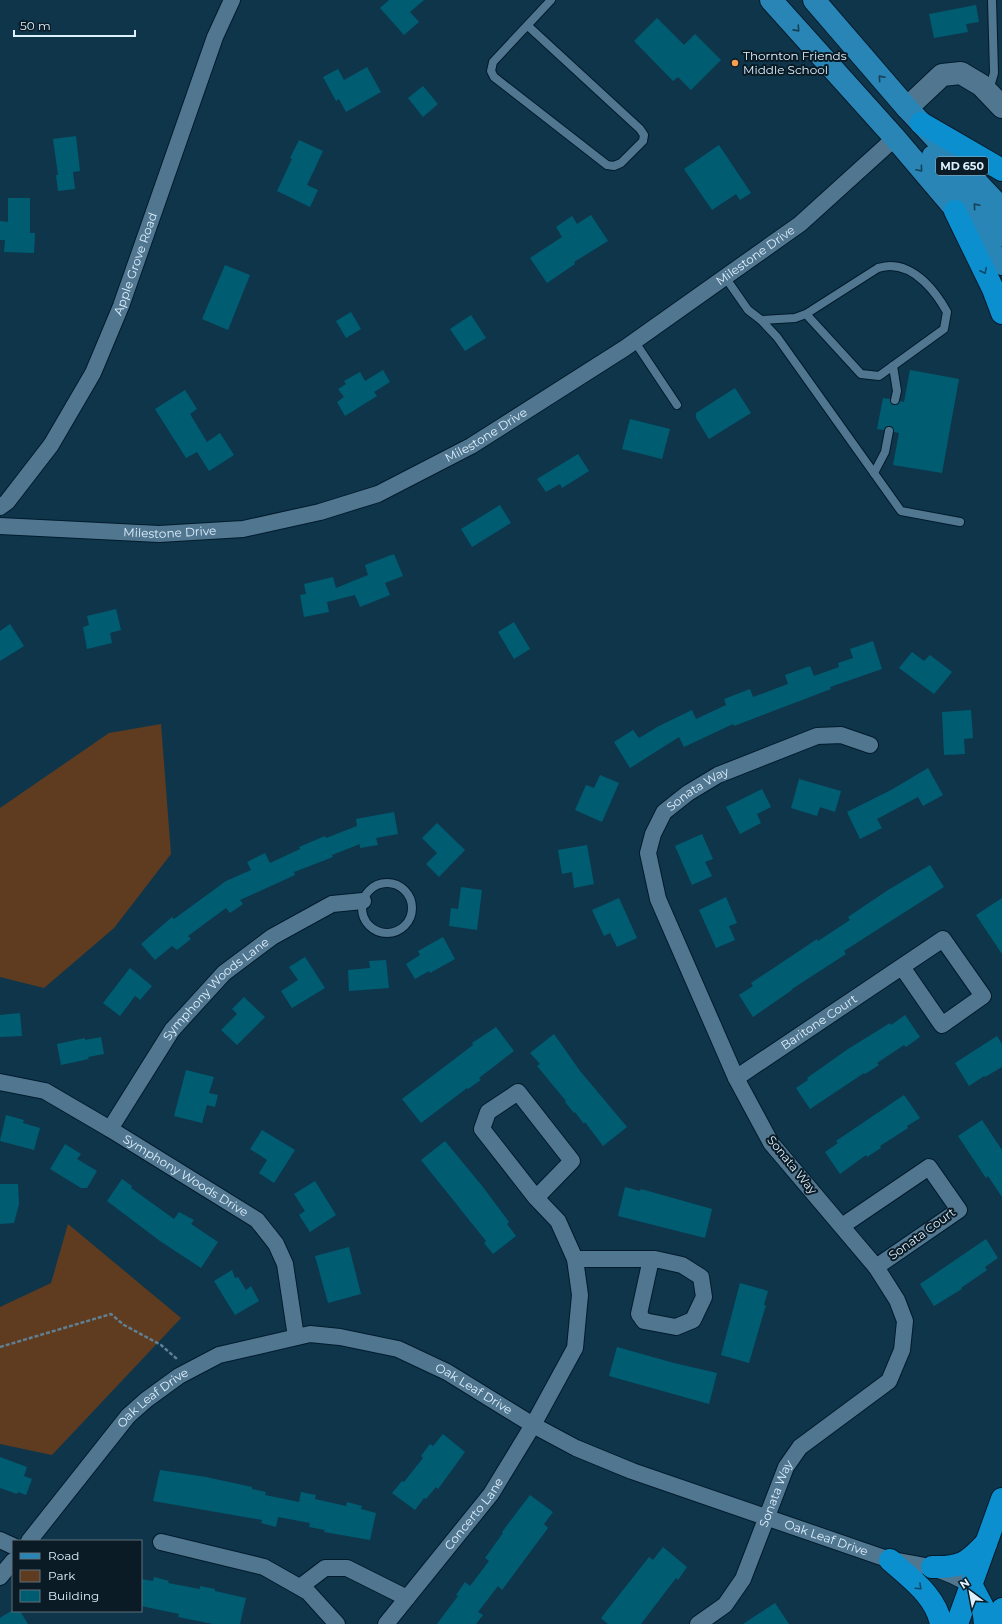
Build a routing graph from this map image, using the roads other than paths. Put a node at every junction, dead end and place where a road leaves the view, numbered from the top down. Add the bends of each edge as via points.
1 (232, 0) edge
2 (551, 0) edge
3 (771, 0) edge
4 (814, 0) edge
5 (992, 0) edge
6 (528, 26) junction
7 (826, 60) junction
8 (995, 100) edge
9 (914, 116) junction
10 (896, 138) junction
11 (1002, 170) edge
12 (1002, 209) edge
13 (955, 211) junction
14 (1002, 235) edge
15 (1002, 264) edge
16 (725, 277) junction
17 (1002, 313) edge
18 (806, 314) junction
19 (761, 320) junction
20 (635, 342) junction
21 (894, 366) junction
22 (895, 400) dead end
23 (677, 405) dead end
24 (889, 431) dead end
25 (874, 473) junction
26 (0, 507) edge
27 (960, 522) dead end
28 (0, 526) edge
29 (870, 745) dead end
30 (363, 901) junction
31 (902, 967) junction
32 (736, 1078) junction
33 (0, 1082) edge
34 (110, 1129) junction
35 (536, 1198) junction
36 (842, 1226) junction
37 (575, 1259) junction
38 (651, 1259) junction
39 (876, 1267) junction
40 (296, 1336) junction
41 (533, 1425) junction
42 (1002, 1499) edge
43 (766, 1518) junction
44 (0, 1540) edge
45 (30, 1540) edge
46 (161, 1542) dead end
47 (987, 1542) junction
48 (12, 1546) edge
49 (890, 1560) junction
50 (12, 1562) edge
51 (932, 1567) junction
52 (0, 1576) edge
53 (972, 1586) junction
54 (300, 1587) junction
55 (407, 1598) junction
56 (1002, 1609) edge
57 (702, 1623) edge
58 (336, 1624) edge
59 (386, 1624) edge
60 (941, 1624) edge
61 (958, 1624) edge
62 (985, 1624) edge
63 (996, 1624) edge

1 - 26 street, Apple Grove Road via 215,37 121,306 93,373 51,445 7,502
2 - 6 lane
3 -> 7 main road, MD 650
9 -> 4 main road, MD 650
5 - 8 lane
6 - 6 lane via 493,62 490,71 494,77 607,165 621,163 643,141 644,135 640,129
7 - 9 main road via 842,61 882,102
7 - 10 main road, MD 650
8 - 9 street via 981,85 961,73 942,75
9 - 11 highway
9 - 12 main road, MD 650
10 -> 13 main road, MD 650
14 -> 10 main road via 912,134 902,133
10 - 16 street, Milestone Drive via 800,224
13 - 15 main road, MD 650
13 -> 17 highway
16 - 19 lane via 748,310
16 - 20 street, Milestone Drive
18 - 19 lane via 795,318
18 - 21 lane via 862,374 879,376
18 - 21 lane via 878,268 890,266 913,273 940,299 947,312 944,329
19 - 25 lane via 777,337
20 - 23 lane
20 - 28 street, Milestone Drive via 471,446 378,494 320,512 243,529 159,534
21 - 22 lane via 897,391
24 - 25 lane via 886,452
25 - 27 lane via 901,511
29 - 32 street, Sonata Way via 840,735 817,736 718,775 688,793 664,812 653,834 648,854 658,899
30 - 30 lane via 362,909 368,925 381,932 393,932 403,927 411,913 412,904 409,896 393,884 372,887
30 - 34 street, Symphony Woods Lane via 332,904 272,937 224,973 172,1030
31 - 31 street, Baritone Court via 943,939 983,996 942,1025
31 - 32 street, Baritone Court
32 - 36 street, Sonata Way via 771,1143
33 - 34 street, Symphony Woods Drive via 44,1091
34 - 40 street, Symphony Woods Drive via 257,1220 276,1244 285,1264
35 - 35 street, Concerto Lane via 482,1129 488,1112 518,1092 572,1161
35 - 37 street, Concerto Lane via 558,1222
36 - 39 street, Sonata Way
36 - 39 street, Sonata Court via 929,1167 959,1210
37 - 38 street
37 - 41 street, Concerto Lane via 580,1295 575,1348
38 - 38 street via 682,1266 701,1277 704,1297 693,1320 676,1327 644,1321 639,1314
39 - 43 street, Sonata Way via 897,1300 905,1321 902,1350 889,1381 800,1447 786,1467
40 - 41 street, Oak Leaf Drive via 310,1334 340,1337 398,1349 447,1372
40 - 45 street, Oak Leaf Drive via 219,1355 179,1376 146,1400 128,1416
41 - 43 street, Oak Leaf Drive via 576,1448 632,1471
41 - 55 street, Concerto Lane via 491,1494
42 - 47 highway
43 - 49 street, Oak Leaf Drive
43 - 57 street, Sonata Way via 743,1579 725,1604
44 - 48 street
46 - 54 street via 264,1567
47 - 51 highway via 971,1559 961,1564 948,1568
47 - 53 highway
49 - 51 street, Oak Leaf Drive
49 -> 60 highway via 928,1595 940,1616
50 - 52 street
51 - 53 street, Oak Leaf Drive via 956,1576
53 - 61 highway
53 - 62 highway via 982,1607
54 - 55 street via 325,1568 347,1568
54 - 58 street via 308,1592
55 - 59 street, Concerto Lane
56 - 63 highway

